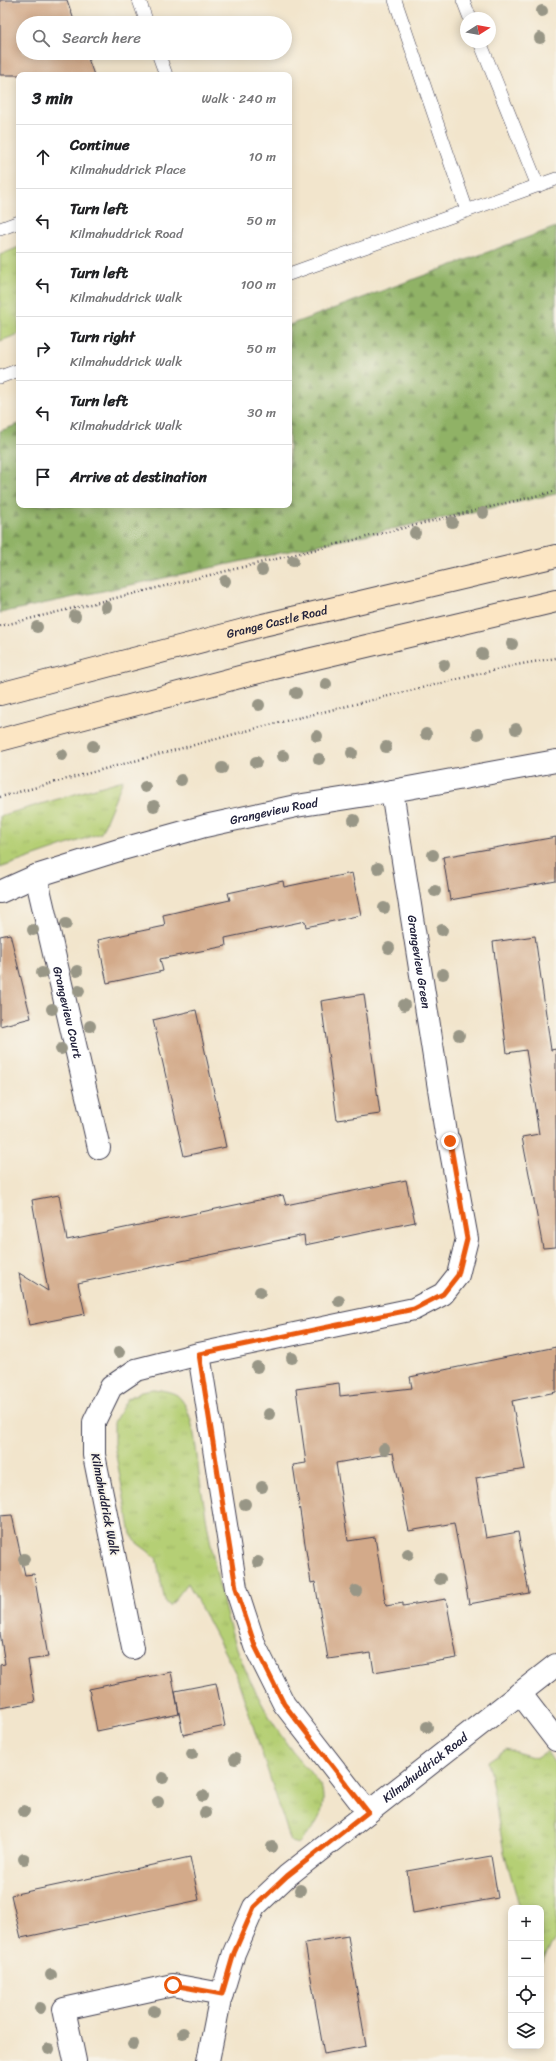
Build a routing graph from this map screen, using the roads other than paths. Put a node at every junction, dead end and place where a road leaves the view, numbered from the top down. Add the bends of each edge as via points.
1 (139, 0) edge
2 (395, 0) edge
3 (463, 0) edge
4 (468, 12) edge
5 (145, 16) edge
6 (482, 48) edge
7 (161, 60) edge
8 (165, 72) edge
9 (556, 179) edge
10 (538, 186) junction
11 (467, 211) junction
12 (16, 223) edge
13 (0, 229) edge
14 (292, 273) edge
15 (16, 371) edge
16 (0, 377) edge
17 (556, 556) edge
18 (556, 601) edge
19 (0, 694) edge
20 (0, 740) edge
21 (556, 761) edge
22 (392, 792) junction
23 (36, 876) junction
24 (0, 892) edge
25 (448, 1137) joint
26 (99, 1148) dead end
27 (199, 1354) junction
28 (133, 1648) dead end
29 (556, 1665) edge
30 (520, 1693) junction
31 (556, 1740) edge
32 (368, 1812) junction
33 (222, 1994) junction
34 (76, 2061) edge
35 (208, 2061) edge

1 - 5 lane
2 - 11 lane
3 - 4 lane
6 - 10 lane
7 - 8 lane
9 - 10 lane
10 - 11 lane
11 - 14 lane
12 - 13 lane
15 - 16 lane
17 - 19 main road, Grange Castle Road via 270,623
18 - 20 main road via 270,669
21 - 22 street, Grangeview Road
22 - 23 street, Grangeview Road via 296,806 206,826
22 - 25 street, Grangeview Green
23 - 24 street, Grangeview Road
23 - 26 street, Grangeview Court
25 - 27 street, Kilmahuddrick Walk via 467,1239 458,1275 443,1294 414,1309
27 - 28 street, Kilmahuddrick Walk via 136,1370 111,1387 94,1422 94,1455
27 - 32 street via 236,1588 255,1646 284,1704
29 - 30 street, Kilmahuddrick Road
30 - 31 street
30 - 32 street, Kilmahuddrick Road
32 - 33 street, Kilmahuddrick Road via 287,1876 254,1907 234,1953
33 - 34 street via 173,1985 64,2009
33 - 35 street, Kilmahuddrick Road

